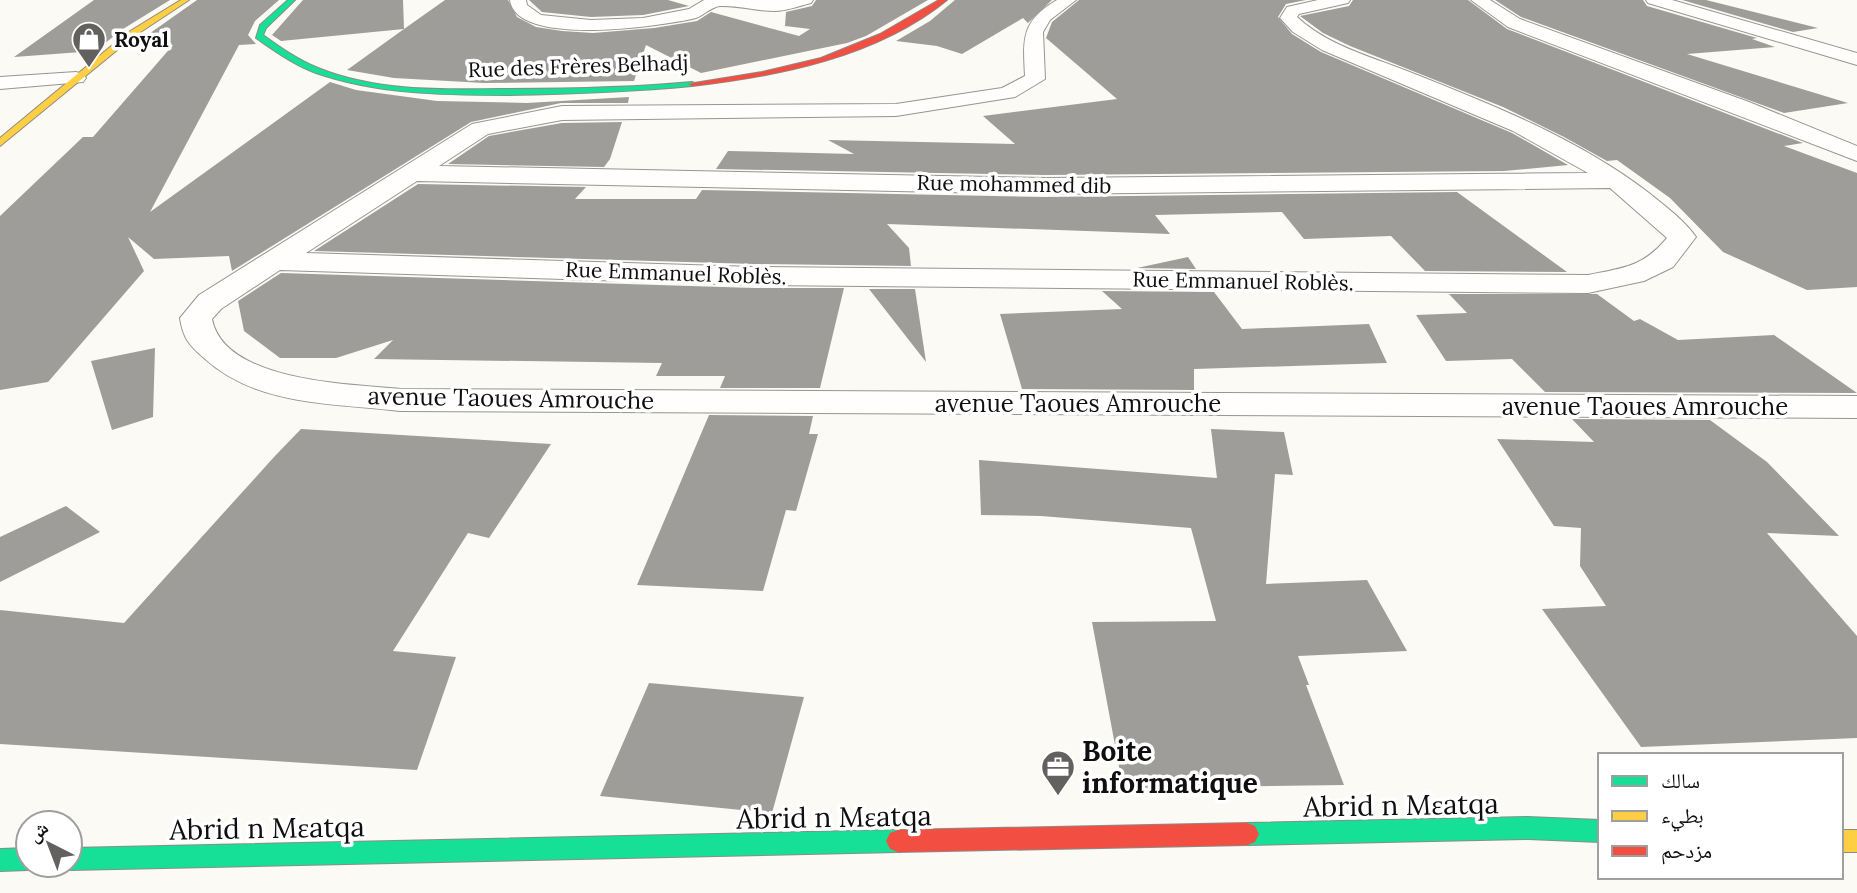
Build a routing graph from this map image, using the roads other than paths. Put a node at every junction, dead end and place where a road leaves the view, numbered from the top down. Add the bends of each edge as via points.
1 (186, 0) edge
2 (292, 0) edge
3 (518, 0) edge
4 (715, 0) edge
5 (805, 0) edge
6 (944, 0) edge
7 (1068, 0) edge
8 (1342, 0) edge
9 (1479, 0) edge
10 (1654, 0) edge
11 (1857, 60) edge
12 (76, 78) junction
13 (0, 83) edge
14 (532, 92) junction
15 (480, 129) junction
16 (0, 143) edge
17 (1857, 155) edge
18 (411, 173) junction
19 (1617, 180) junction
20 (274, 261) junction
21 (1857, 407) edge
22 (1598, 831) edge
23 (84, 859) edge

1 - 12 main road via 130,35
2 - 14 main road, Rue des Frères Belhadj via 259,36 273,50 298,63 385,86
3 - 4 street via 519,7 536,20 591,25 643,23 694,13
4 - 5 street via 776,6
6 - 14 main road, Rue des Frères Belhadj via 890,36 793,68 673,86
7 - 15 street, avenue Taoues Amrouche via 1045,13 1032,32 1035,79 1008,93 896,110 562,113
8 - 19 street, Rue Emmanuel Roblès. via 1293,10 1289,18 1298,29 1335,48 1559,143
9 - 17 street via 1514,23
10 - 11 street
12 - 13 street
12 - 16 main road
14 - 15 street
15 - 18 street, avenue Taoues Amrouche
18 - 19 street, Rue mohammed dib via 1045,186
18 - 20 street, avenue Taoues Amrouche
19 - 20 street, Rue Emmanuel Roblès. via 1682,237 1663,261 1633,275 1588,284 754,276
20 - 21 street, avenue Taoues Amrouche via 210,302 196,318 199,336 235,368 282,387 400,400
22 - 23 main road, Abrid n Mɛatqa

